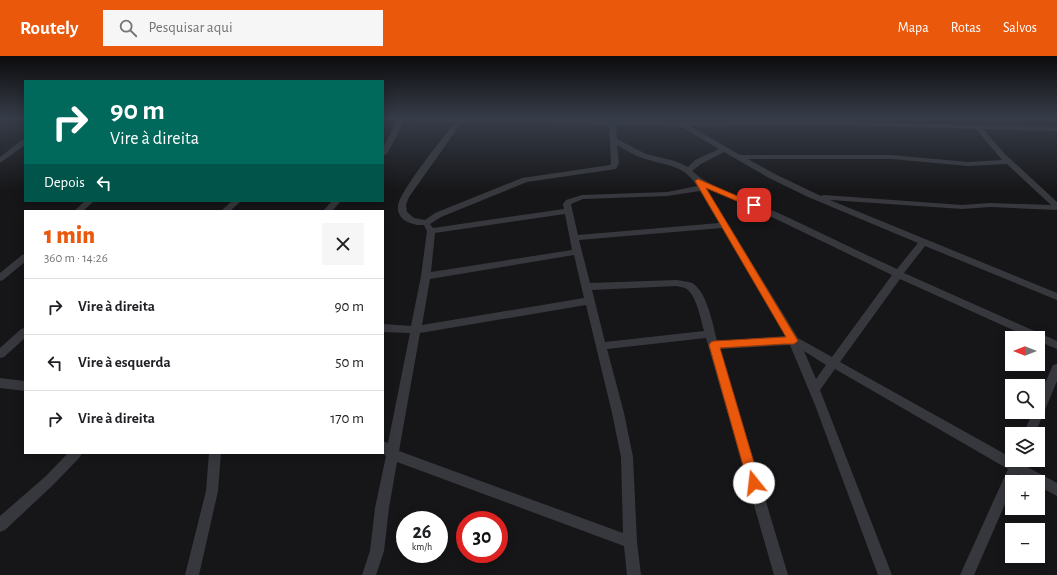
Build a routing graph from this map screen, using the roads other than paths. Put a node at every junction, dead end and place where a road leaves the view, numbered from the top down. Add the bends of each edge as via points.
1 (389, 142) edge
2 (444, 142) edge
3 (615, 142) edge
4 (617, 142) edge
5 (712, 142) edge
6 (991, 142) edge
7 (24, 143) edge
8 (724, 150) junction
9 (384, 152) edge
10 (737, 157) junction
11 (0, 161) edge
12 (1009, 162) junction
13 (689, 170) junction
14 (700, 184) junction
15 (811, 195) junction
16 (89, 202) edge
17 (236, 202) edge
18 (336, 202) edge
19 (1057, 207) edge
20 (79, 210) edge
21 (226, 210) edge
22 (327, 210) edge
23 (568, 211) junction
24 (725, 225) junction
25 (428, 226) junction
26 (573, 238) junction
27 (923, 242) junction
28 (577, 252) junction
29 (24, 258) edge
30 (898, 274) junction
31 (426, 276) junction
32 (0, 278) edge
33 (586, 287) junction
34 (1057, 297) edge
35 (589, 301) junction
36 (384, 328) edge
37 (416, 330) junction
38 (24, 333) edge
39 (712, 340) junction
40 (794, 341) junction
41 (1057, 345) edge
42 (601, 346) junction
43 (0, 354) edge
44 (834, 363) junction
45 (1057, 368) edge
46 (0, 383) edge
47 (24, 386) edge
48 (814, 390) junction
49 (1032, 427) edge
50 (384, 447) edge
51 (75, 454) edge
52 (215, 454) edge
53 (394, 455) junction
54 (1005, 458) edge
55 (1015, 467) edge
56 (1021, 467) edge
57 (1057, 490) edge
58 (0, 525) edge
59 (630, 542) junction
60 (192, 575) edge
61 (369, 575) edge
62 (634, 575) edge
63 (781, 575) edge
64 (885, 575) edge
65 (966, 575) edge

1 - 9 street
2 - 25 street via 411,187 402,206 403,214 408,218
3 - 25 street via 613,167 525,180 438,215
4 - 13 street via 642,155 676,163
5 - 8 street
6 - 12 street
7 - 11 street
8 - 10 street
8 - 13 street via 698,162
10 - 12 street via 892,157 968,164
10 - 15 street
12 - 19 street
13 - 14 street
14 - 23 street via 667,194 582,197 569,202
14 - 24 street
14 - 30 street via 754,205
15 - 19 street via 962,207
15 - 27 street
16 - 20 street
17 - 21 street
18 - 22 street
23 - 25 street
23 - 26 street
24 - 26 street
24 - 40 street
25 - 31 street
26 - 28 street
27 - 30 street
27 - 34 street
28 - 31 street
28 - 33 street
29 - 32 street
30 - 41 street
30 - 44 street
31 - 37 street
33 - 35 street
33 - 39 street via 676,282 688,285 695,290 701,303
35 - 37 street
35 - 42 street
36 - 37 street
37 - 53 street
38 - 43 street
39 - 40 street
39 - 42 street
39 - 63 street
40 - 44 street
40 - 48 street
42 - 59 street via 627,457
44 - 48 street
44 - 54 street
45 - 49 street
46 - 47 street
48 - 64 street
50 - 53 street
51 - 58 street
52 - 60 street via 212,491
53 - 59 street
53 - 61 street via 382,508 377,551
55 - 65 street
56 - 57 street
59 - 62 street

